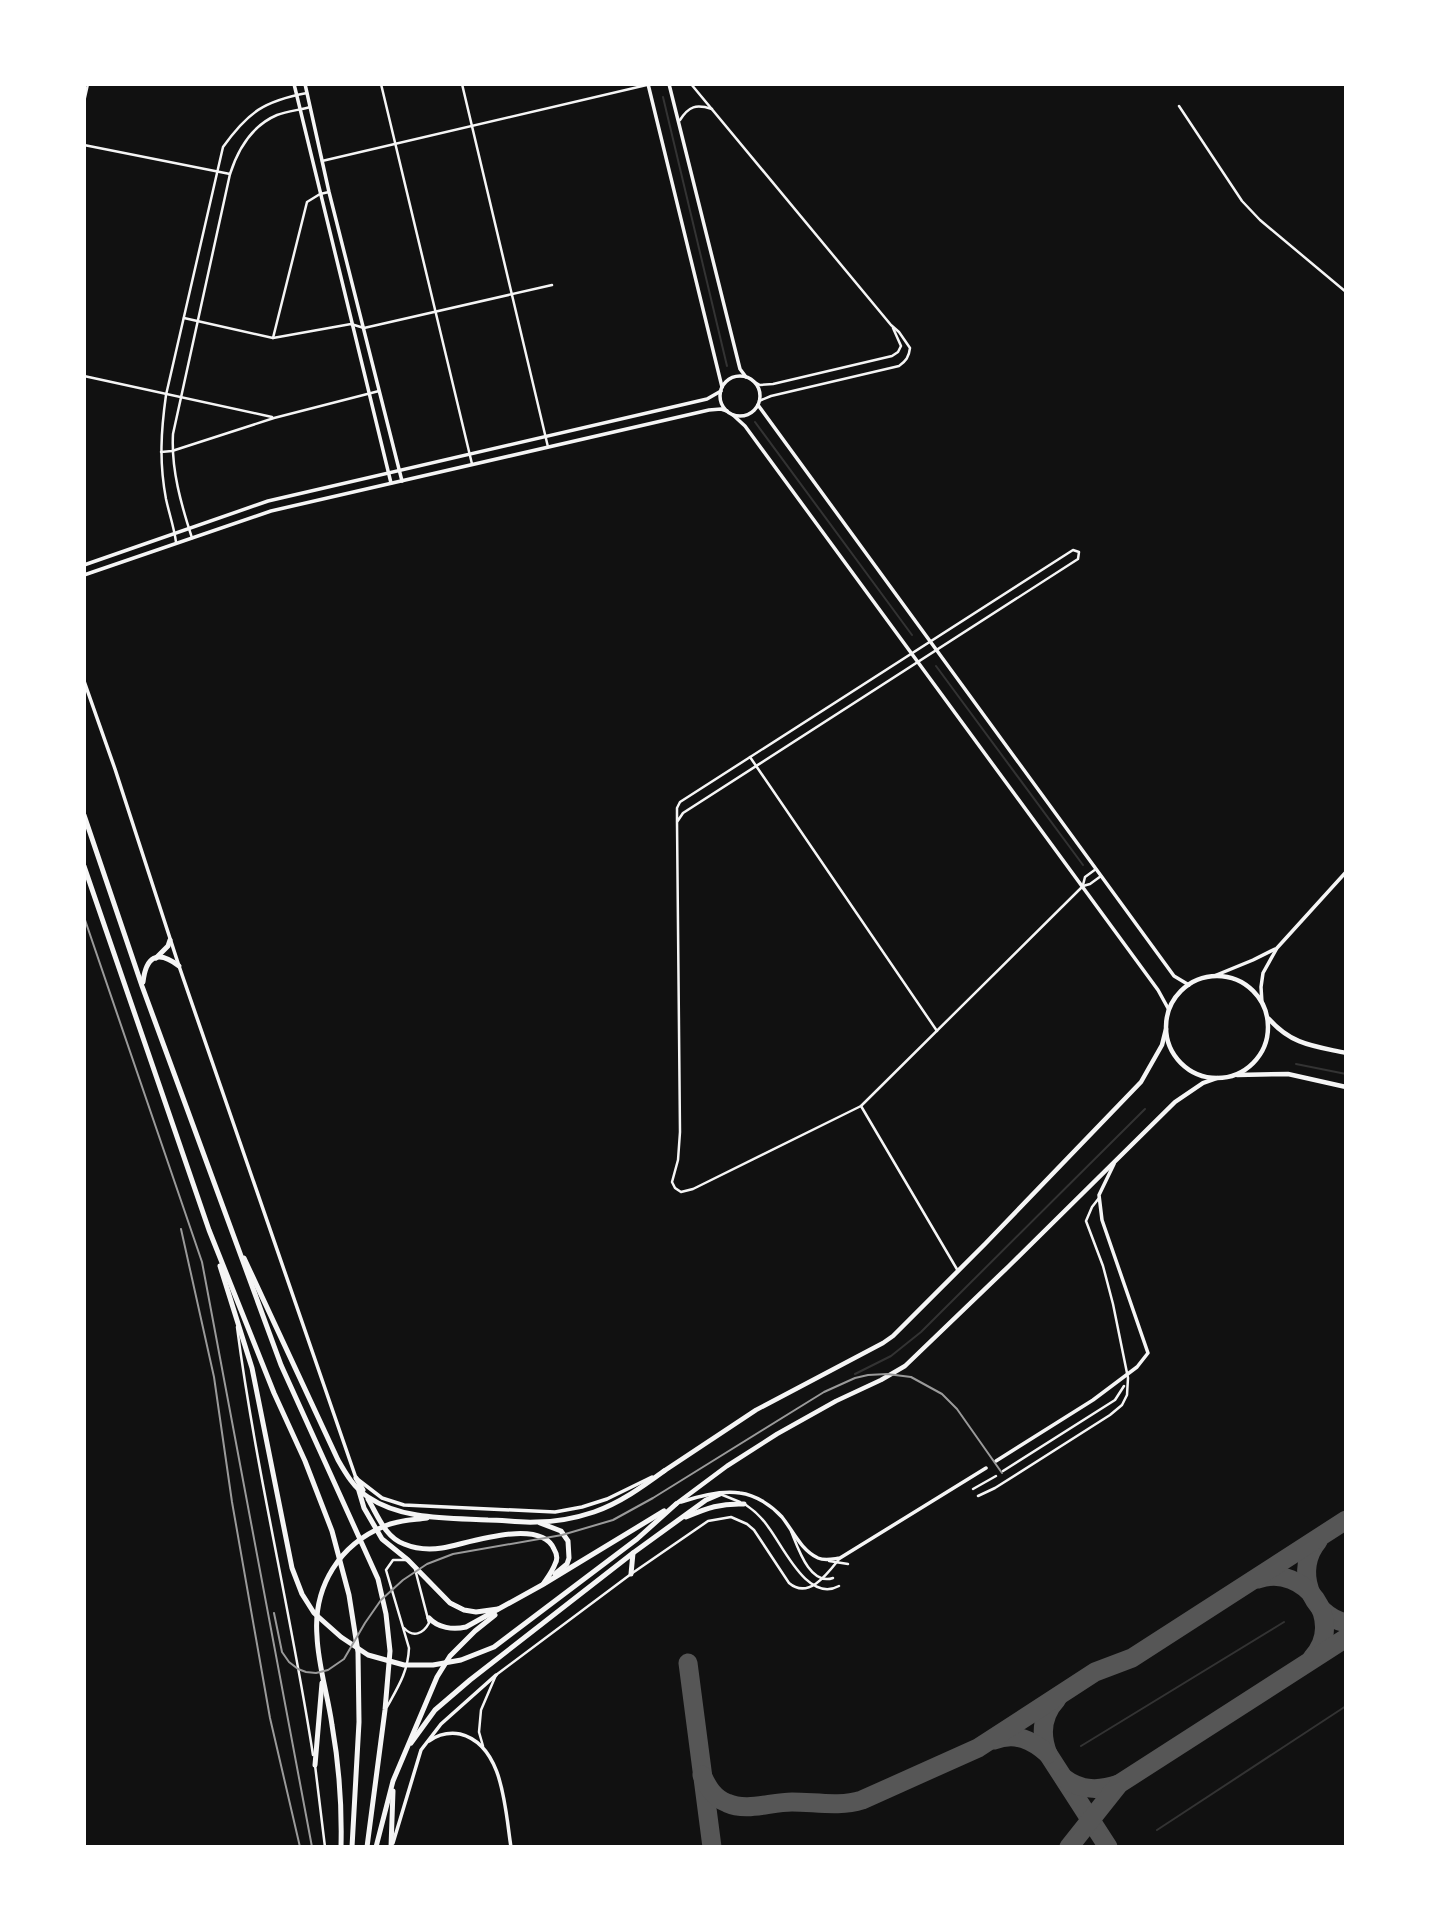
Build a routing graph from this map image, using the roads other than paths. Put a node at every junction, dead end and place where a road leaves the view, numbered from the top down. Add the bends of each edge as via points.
1 (88, 84) edge
2 (294, 84) edge
3 (305, 84) edge
4 (381, 84) edge
5 (461, 84) edge
6 (649, 84) edge
7 (668, 84) edge
8 (691, 84) edge
9 (307, 93) junction
10 (297, 95) junction
11 (84, 102) edge
12 (1180, 106) dead end
13 (310, 107) junction
14 (712, 109) junction
15 (300, 110) junction
16 (678, 122) junction
17 (472, 126) junction
18 (395, 144) junction
19 (84, 145) edge
20 (322, 161) junction
21 (217, 171) junction
22 (230, 174) junction
23 (329, 192) junction
24 (320, 194) junction
25 (552, 285) dead end
26 (1346, 292) edge
27 (512, 294) junction
28 (436, 312) junction
29 (184, 318) junction
30 (198, 320) junction
31 (351, 324) junction
32 (891, 325) junction
33 (364, 328) junction
34 (273, 338) junction
35 (84, 376) edge
36 (746, 377) junction
37 (753, 381) junction
38 (721, 389) junction
39 (379, 391) junction
40 (369, 393) junction
41 (166, 395) junction
42 (180, 398) junction
43 (759, 403) junction
44 (727, 411) junction
45 (733, 415) junction
46 (274, 418) junction
47 (545, 436) junction
48 (548, 447) junction
49 (172, 451) junction
50 (161, 452) junction
51 (470, 454) junction
52 (472, 464) junction
53 (399, 471) junction
54 (388, 473) junction
55 (402, 481) junction
56 (391, 483) junction
57 (326, 488) junction
58 (327, 498) junction
59 (189, 529) junction
60 (175, 534) junction
61 (192, 538) junction
62 (176, 544) junction
63 (113, 555) junction
64 (84, 565) edge
65 (116, 565) junction
66 (84, 575) edge
67 (929, 642) junction
68 (936, 650) junction
69 (912, 653) junction
70 (918, 662) junction
71 (84, 681) edge
72 (750, 757) junction
73 (757, 765) junction
74 (84, 815) edge
75 (677, 822) junction
76 (84, 866) edge
77 (1096, 869) junction
78 (1346, 873) edge
79 (1101, 877) junction
80 (1083, 886) junction
81 (170, 940) junction
82 (1277, 948) junction
83 (156, 958) junction
84 (179, 966) junction
85 (1214, 976) junction
86 (1189, 985) junction
87 (142, 986) junction
88 (1262, 1003) junction
89 (1169, 1010) junction
90 (1268, 1017) junction
91 (1166, 1029) junction
92 (937, 1031) junction
93 (1346, 1053) edge
94 (1237, 1074) junction
95 (1217, 1079) junction
96 (1346, 1087) edge
97 (861, 1106) junction
98 (1126, 1149) junction
99 (1099, 1198) junction
100 (209, 1230) junction
101 (232, 1234) junction
102 (958, 1272) junction
103 (235, 1314) junction
104 (1124, 1386) dead end
105 (996, 1461) dead end
106 (986, 1468) dead end
107 (664, 1471) junction
108 (1003, 1471) dead end
109 (996, 1476) dead end
110 (356, 1478) junction
111 (974, 1489) dead end
112 (720, 1493) junction
113 (978, 1496) dead end
114 (676, 1504) junction
115 (744, 1504) junction
116 (433, 1517) junction
117 (677, 1521) junction
118 (536, 1522) junction
119 (790, 1530) junction
120 (633, 1553) junction
121 (408, 1560) junction
122 (838, 1560) junction
123 (848, 1564) dead end
124 (414, 1566) junction
125 (631, 1574) junction
126 (833, 1578) dead end
127 (821, 1579) junction
128 (542, 1586) junction
129 (839, 1586) dead end
130 (504, 1608) junction
131 (429, 1618) junction
132 (403, 1626) junction
133 (323, 1673) junction
134 (496, 1675) junction
135 (385, 1710) junction
136 (411, 1743) junction
137 (483, 1746) junction
138 (421, 1750) junction
139 (315, 1765) junction
140 (393, 1781) junction
141 (325, 1847) edge
142 (341, 1847) edge
143 (352, 1847) edge
144 (367, 1847) edge
145 (376, 1847) edge
146 (391, 1847) edge
147 (511, 1847) edge

1 - 11 street
2 - 10 street
3 - 9 street
4 - 18 street
5 - 17 street
6 - 17 street
6 - 38 street
7 - 16 street
8 - 14 street
9 - 10 street
9 - 13 street
10 - 15 street
10 - 21 street via 275,100 236,130 223,148
12 - 26 street via 1242,201
13 - 15 street
13 - 20 street
14 - 16 street via 690,108
14 - 32 street
15 - 22 street via 262,123 245,140
15 - 24 street
16 - 36 street via 740,369
17 - 18 street
17 - 27 street
18 - 20 street
18 - 28 street
19 - 21 street
20 - 23 street
21 - 22 street
21 - 29 street
22 - 30 street
23 - 24 street
23 - 33 street
24 - 31 street
24 - 34 street via 307,202
25 - 27 street
27 - 28 street
27 - 47 street
28 - 33 street
28 - 51 street
29 - 30 street
29 - 41 street
30 - 34 street
30 - 42 street
31 - 33 street
31 - 34 street
31 - 40 street
32 - 37 street via 901,346 892,356 773,384
32 - 43 street via 910,348 899,366 771,396
33 - 39 street
35 - 41 street
36 - 37 street
36 - 38 street via 732,378
37 - 43 street
38 - 44 street
38 - 47 street via 706,399
39 - 40 street
39 - 53 street
40 - 46 street
40 - 54 street
41 - 42 street
41 - 50 street
42 - 46 street
42 - 49 street
43 - 45 street via 750,414
43 - 67 street
44 - 45 street
44 - 48 street via 709,410
45 - 69 street
46 - 49 street
47 - 48 street
47 - 51 street
48 - 52 street
49 - 50 street
49 - 59 street
50 - 60 street
51 - 52 street
51 - 53 street
52 - 55 street
53 - 54 street
53 - 55 street
54 - 56 street
54 - 57 street
55 - 56 street
56 - 58 street
57 - 58 street
57 - 59 street
58 - 61 street
59 - 60 street
59 - 61 street
60 - 62 street
60 - 63 street
61 - 62 street
62 - 65 street
63 - 64 street
63 - 65 street
65 - 66 street
67 - 68 street
67 - 68 street via 1073,550 1079,552 1078,559
67 - 69 street
68 - 70 street
68 - 77 street
69 - 70 street
69 - 72 street
70 - 73 street
70 - 80 street
71 - 81 street
72 - 73 street
72 - 75 street via 680,802
73 - 75 street via 683,813
73 - 92 street
74 - 87 highway
75 - 97 street via 680,1132 672,1182 675,1188 681,1192 693,1189
76 - 100 highway
77 - 79 street
77 - 80 street via 1085,877
78 - 82 street
79 - 80 street
79 - 86 street via 1174,976
80 - 89 street
80 - 92 street
81 - 83 highway
81 - 84 street
82 - 85 street
82 - 88 street via 1264,973
83 - 84 highway
83 - 87 highway via 145,966
84 - 110 street
85 - 86 main road
85 - 88 main road via 1237,980
86 - 89 main road
87 - 101 highway
88 - 90 main road
89 - 91 main road
90 - 93 main road via 1296,1041
90 - 94 main road via 1262,1052
91 - 95 main road via 1177,1060 1195,1074
91 - 102 main road via 1142,1082
92 - 97 street
94 - 95 main road
94 - 96 main road via 1288,1074
95 - 98 main road via 1175,1102
97 - 102 street
98 - 99 street via 1111,1168
98 - 114 main road via 905,1366 777,1434
99 - 105 street via 1102,1220 1147,1353 1142,1363 1093,1400
99 - 113 street via 1086,1221 1119,1329 1127,1395 1122,1405 1084,1433
100 - 103 highway
100 - 143 highway via 332,1531 349,1595 358,1652 359,1722
101 - 116 highway via 354,1485 376,1502
101 - 135 highway via 281,1365 378,1579 390,1651
102 - 107 main road via 883,1343 756,1410
103 - 114 highway via 252,1368 292,1568 302,1594 314,1613 368,1655 404,1665 433,1665 494,1647
103 - 139 street
104 - 108 street via 1115,1400
106 - 122 street
107 - 110 street via 607,1499 555,1512 404,1505 382,1498
107 - 118 highway via 595,1511
109 - 111 street
110 - 121 highway via 364,1508 382,1539
110 - 128 highway via 388,1534 419,1549 501,1534 545,1538 557,1556
112 - 114 street
112 - 115 street
112 - 117 highway
112 - 119 street via 740,1493 766,1503
114 - 128 highway
115 - 117 highway via 716,1505
115 - 129 street via 758,1515 797,1571 812,1584 821,1590
116 - 118 highway
116 - 133 highway via 386,1525 358,1540 337,1562 319,1604 316,1635
117 - 120 highway
118 - 128 highway via 561,1531 570,1552 567,1564
119 - 122 street via 817,1557
119 - 127 street via 802,1558
120 - 125 highway
120 - 136 highway via 470,1680 435,1710
121 - 124 highway
121 - 132 street via 393,1560 386,1570
122 - 123 street
122 - 127 street
124 - 130 highway via 450,1603 464,1610
124 - 131 street
125 - 127 street via 708,1521 731,1517 754,1530 794,1587 810,1588
125 - 134 street
126 - 127 street
128 - 130 highway
130 - 131 highway via 456,1630
130 - 136 highway via 450,1656
131 - 132 street via 417,1634
132 - 135 street via 409,1661
133 - 139 highway
133 - 142 highway via 333,1728
134 - 137 street via 481,1710
134 - 138 street via 441,1724
135 - 144 highway
136 - 140 highway
137 - 138 street via 470,1737 447,1733 431,1739
137 - 147 street via 502,1789
138 - 146 street
139 - 141 street
140 - 145 highway
140 - 146 highway

